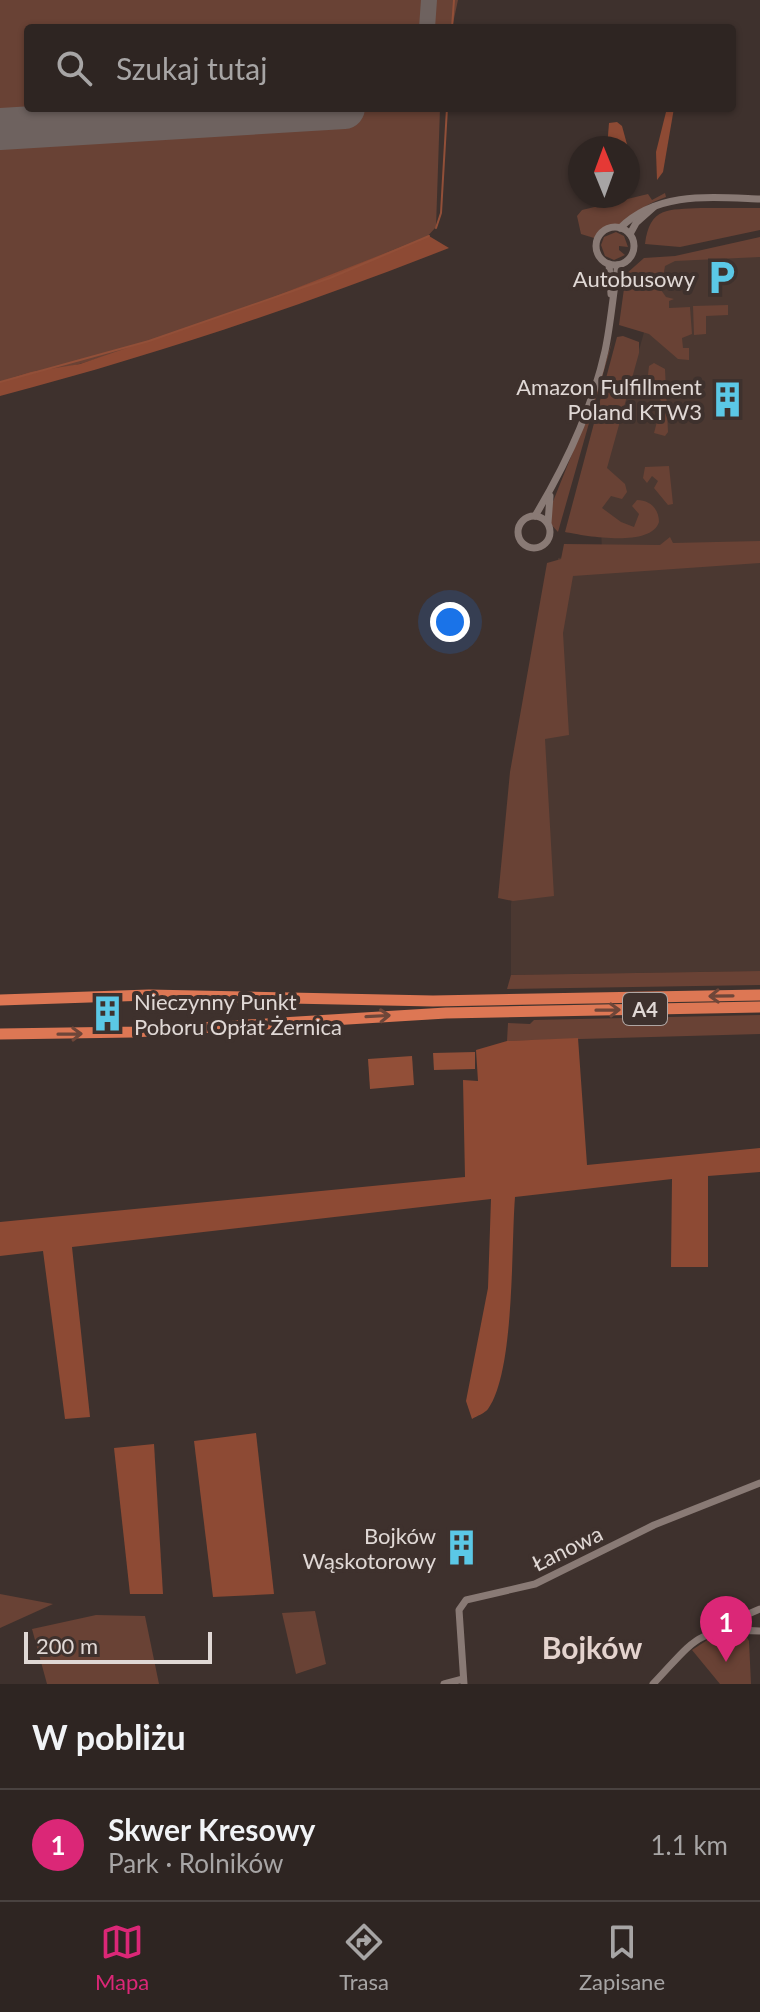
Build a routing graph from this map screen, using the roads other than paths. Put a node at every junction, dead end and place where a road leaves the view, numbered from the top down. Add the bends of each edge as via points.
1 (760, 199) edge
2 (659, 203) junction
3 (620, 228) junction
4 (630, 234) junction
5 (613, 265) junction
6 (550, 494) junction
7 (535, 516) junction
8 (548, 524) junction
9 (760, 995) edge
10 (0, 1000) edge
11 (508, 1006) junction
12 (490, 1007) junction
13 (760, 1007) edge
14 (0, 1034) edge
15 (760, 1483) edge
16 (760, 1609) edge
17 (739, 1629) junction
18 (760, 1631) edge
19 (464, 1682) edge
20 (444, 1684) edge
21 (653, 1684) edge

1 - 2 street
2 - 3 street via 637,212
2 - 4 street
3 - 4 street
3 - 5 street via 606,229 597,238 598,256
4 - 5 street via 632,253
5 - 6 street via 599,373
6 - 7 street
6 - 8 street
7 - 8 street
7 - 8 street via 519,526 526,546 546,543
9 -> 11 highway, A4
10 - 12 highway, A4 via 149,995
11 - 12 highway, A4
11 -> 13 highway, A4
14 -> 12 highway, A4 via 133,1032
15 - 19 street, Łanowa via 654,1525 535,1584 466,1600 459,1610
16 - 17 street via 746,1615
17 - 18 street
17 - 21 street via 702,1636
19 - 20 street

